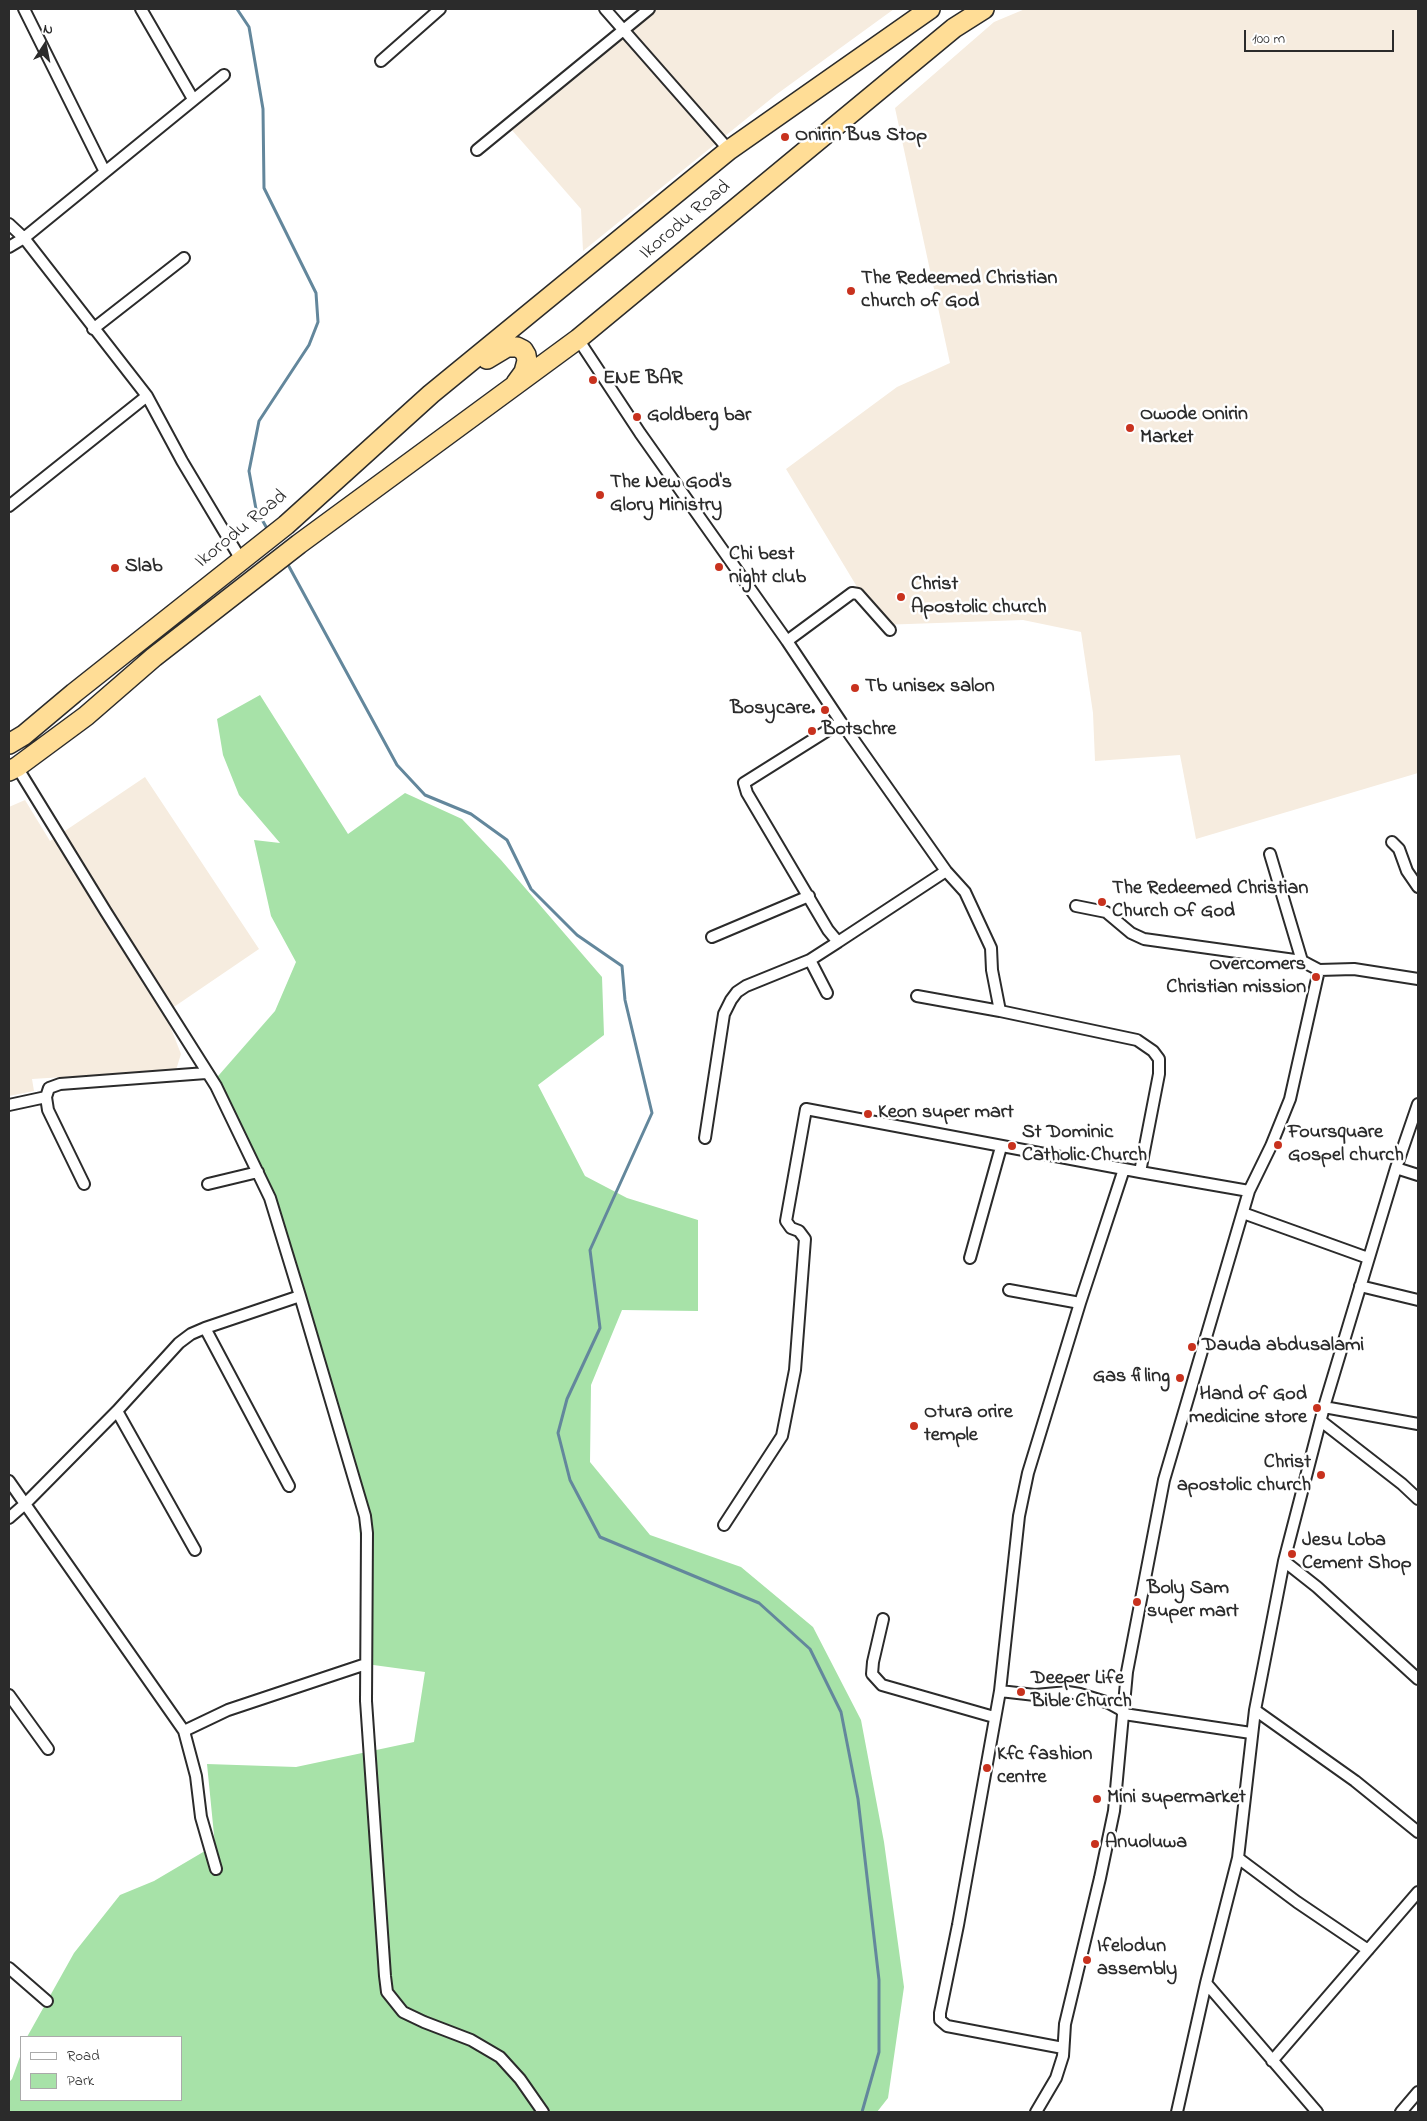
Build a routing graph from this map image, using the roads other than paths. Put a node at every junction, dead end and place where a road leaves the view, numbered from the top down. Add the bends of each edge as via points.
1 (24, 9) edge
2 (141, 9) edge
3 (440, 9) edge
4 (606, 9) edge
5 (649, 9) edge
6 (930, 9) edge
7 (984, 9) edge
8 (623, 30) junction
9 (381, 61) dead end
10 (224, 74) dead end
11 (193, 99) junction
12 (477, 150) dead end
13 (729, 150) junction
14 (105, 172) junction
15 (9, 224) edge
16 (24, 238) junction
17 (9, 247) edge
18 (184, 258) dead end
19 (93, 329) junction
20 (578, 339) junction
21 (514, 386) junction
22 (431, 394) junction
23 (147, 396) junction
24 (9, 506) edge
25 (247, 548) junction
26 (890, 630) dead end
27 (787, 641) junction
28 (841, 722) junction
29 (9, 744) edge
30 (13, 769) edge
31 (1392, 842) dead end
32 (1270, 854) dead end
33 (946, 871) junction
34 (1418, 887) edge
35 (809, 896) junction
36 (1076, 906) dead end
37 (712, 936) dead end
38 (838, 942) junction
39 (810, 960) junction
40 (1302, 961) junction
41 (1319, 970) junction
42 (1418, 979) edge
43 (827, 992) dead end
44 (917, 996) dead end
45 (1000, 1011) junction
46 (206, 1073) junction
47 (46, 1097) junction
48 (9, 1104) edge
49 (1418, 1104) edge
50 (705, 1138) dead end
51 (1002, 1147) junction
52 (1396, 1168) junction
53 (1124, 1169) junction
54 (258, 1172) junction
55 (1140, 1172) junction
56 (1418, 1175) edge
57 (84, 1184) dead end
58 (208, 1184) dead end
59 (1249, 1191) junction
60 (1243, 1213) junction
61 (970, 1258) dead end
62 (1368, 1258) junction
63 (1360, 1286) junction
64 (1008, 1290) dead end
65 (300, 1296) junction
66 (1418, 1300) edge
67 (1080, 1303) junction
68 (205, 1328) junction
69 (1324, 1407) junction
70 (117, 1412) junction
71 (1321, 1421) junction
72 (1418, 1424) edge
73 (9, 1481) edge
74 (289, 1486) dead end
75 (1418, 1499) edge
76 (26, 1504) junction
77 (9, 1518) edge
78 (724, 1525) dead end
79 (194, 1550) dead end
80 (1284, 1561) junction
81 (883, 1619) dead end
82 (366, 1664) junction
83 (1418, 1679) edge
84 (1000, 1691) junction
85 (9, 1695) edge
86 (1255, 1710) junction
87 (1124, 1714) junction
88 (994, 1717) junction
89 (184, 1731) junction
90 (1252, 1733) junction
91 (48, 1749) dead end
92 (1418, 1832) edge
93 (1238, 1858) junction
94 (216, 1870) dead end
95 (1418, 1892) edge
96 (1368, 1950) junction
97 (9, 1968) edge
98 (1206, 1983) junction
99 (47, 2001) dead end
100 (1063, 2048) junction
101 (1272, 2061) junction
102 (1418, 2092) edge
103 (543, 2112) edge
104 (1036, 2112) edge
105 (1177, 2112) edge
106 (1317, 2112) edge
107 (1402, 2112) edge

1 - 14 street
2 - 11 street
3 - 9 street
4 - 8 street
5 - 8 street
6 - 13 highway, Ikorodu Road
7 - 20 highway, Ikorodu Road via 954,28
8 - 12 street
8 - 13 street
10 - 11 street
11 - 14 street
13 - 22 highway, Ikorodu Road
14 - 16 street
15 - 16 street
16 - 17 street
16 - 19 street
18 - 19 street
19 - 23 street
20 - 21 highway, Ikorodu Road
20 - 27 street
21 - 22 highway via 527,361 518,347 507,348 490,357
21 - 30 highway, Ikorodu Road via 154,657 86,716
22 - 25 highway, Ikorodu Road
23 - 24 street
23 - 25 street via 182,461
25 - 29 highway, Ikorodu Road via 24,735
26 - 27 street via 858,594 852,593
27 - 28 street
28 - 33 street
28 - 35 street via 744,783
30 - 46 street
31 - 34 street
32 - 40 street
33 - 38 street
33 - 45 street via 965,892 991,948
35 - 37 street
35 - 38 street
36 - 40 street via 1106,912 1131,933 1144,939
38 - 39 street
39 - 43 street
39 - 50 street via 746,986 731,1000 724,1014
40 - 41 street
41 - 42 street via 1354,969
41 - 59 street via 1290,1099
44 - 45 street
45 - 55 street via 1137,1040 1153,1051 1159,1059 1159,1074
46 - 47 street via 60,1084 49,1088
46 - 54 street via 216,1086
47 - 48 street
47 - 57 street via 48,1110
49 - 52 street
51 - 53 street
51 - 61 street
51 - 78 street via 806,1109 786,1222 805,1238 795,1370 788,1408 782,1436
52 - 56 street
52 - 62 street
53 - 55 street
53 - 67 street
54 - 58 street
54 - 65 street via 270,1198
55 - 59 street
59 - 60 street
60 - 62 street
60 - 87 street via 1164,1480 1127,1672
62 - 63 street
63 - 66 street
63 - 69 street
64 - 67 street
65 - 68 street
65 - 82 street via 365,1516
67 - 84 street via 1028,1473 1019,1516
68 - 70 street via 179,1343
68 - 74 street
69 - 71 street
69 - 72 street
70 - 76 street
70 - 79 street
71 - 75 street
71 - 80 street
73 - 76 street
76 - 77 street
76 - 89 street
80 - 83 street
80 - 86 street
81 - 88 street via 872,1674 882,1685
82 - 89 street via 228,1710
82 - 103 street via 384,1976 388,1992 402,2012 471,2040 500,2057
84 - 87 street via 1036,1695 1080,1694 1109,1703
84 - 88 street
85 - 91 street
86 - 90 street
86 - 92 street via 1355,1781
87 - 90 street
87 - 100 street via 1114,1811 1065,2024
88 - 100 street via 940,2020 947,2026
89 - 94 street via 196,1776 201,1817
90 - 93 street
93 - 96 street
93 - 98 street
95 - 96 street
96 - 101 street
97 - 99 street
98 - 101 street
98 - 105 street
100 - 104 street via 1056,2078
101 - 106 street
102 - 107 street

